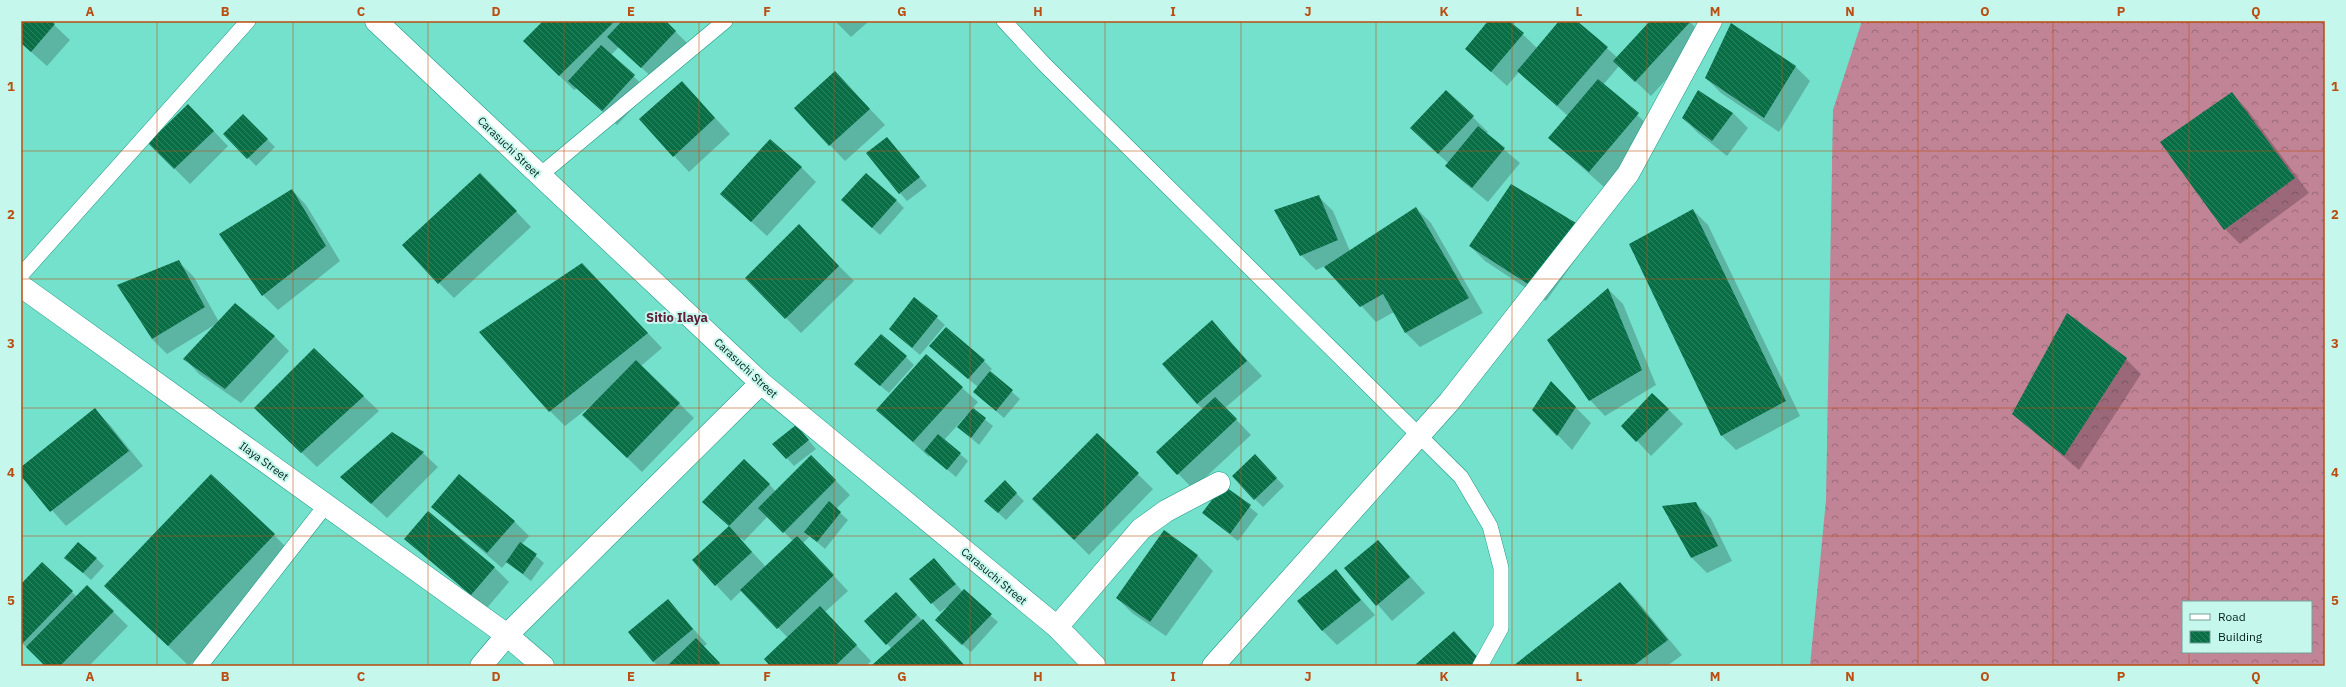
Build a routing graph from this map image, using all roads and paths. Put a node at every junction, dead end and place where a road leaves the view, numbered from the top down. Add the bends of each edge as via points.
1 (248, 21) edge
2 (376, 21) edge
3 (725, 21) edge
4 (1004, 21) edge
5 (1711, 21) edge
6 (539, 176) junction
7 (21, 275) edge
8 (21, 286) edge
9 (761, 383) junction
10 (1418, 435) junction
11 (1219, 483) dead end
12 (326, 505) junction
13 (1057, 627) junction
14 (507, 635) junction
15 (200, 666) edge
16 (481, 666) edge
17 (543, 666) edge
18 (1095, 666) edge
19 (1213, 666) edge
20 (1480, 666) edge

1 - 7 lane
2 - 6 street, Carasuchi Street
3 - 6 lane
4 - 10 lane via 1045,65
5 - 10 street via 1628,174 1449,402
6 - 9 street, Carasuchi Street
8 - 12 street, Ilaya Street
9 - 13 street, Carasuchi Street
9 - 14 street
10 - 19 street
10 - 20 lane via 1461,476 1490,526 1501,568 1501,628
11 - 13 street via 1158,515 1141,529
12 - 14 street, Ilaya Street
12 - 15 lane
13 - 18 street, Carasuchi Street
14 - 16 street
14 - 17 street, Ilaya Street

